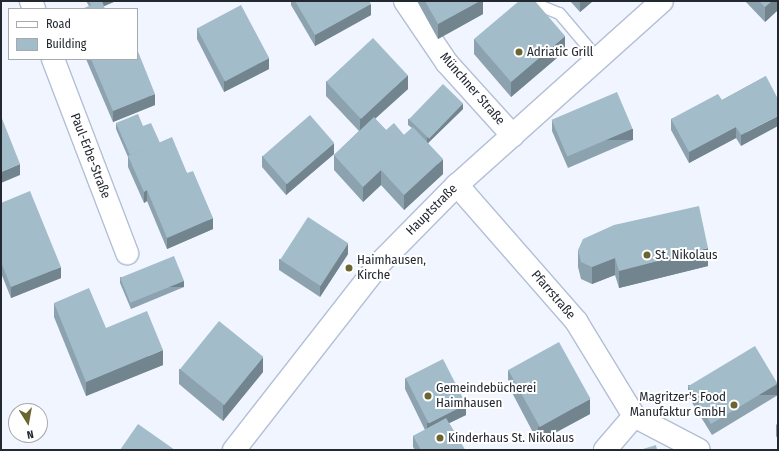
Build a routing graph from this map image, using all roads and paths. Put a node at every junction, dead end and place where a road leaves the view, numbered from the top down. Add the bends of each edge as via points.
1 (405, 1) edge
2 (529, 1) edge
3 (662, 1) edge
4 (598, 59) junction
5 (53, 60) edge
6 (513, 136) junction
7 (457, 185) junction
8 (127, 253) dead end
9 (634, 416) junction
10 (234, 450) edge
11 (605, 450) edge
12 (699, 450) edge

1 - 6 street, Münchner Straße via 447,64
2 - 4 lane via 559,13
3 - 4 street, Hauptstraße
4 - 6 street, Hauptstraße
5 - 8 street, Paul-Erbe-Straße
6 - 7 street, Hauptstraße
7 - 9 street, Pfarrstraße via 576,321
7 - 10 street, Hauptstraße via 380,263
9 - 11 street
9 - 12 street

